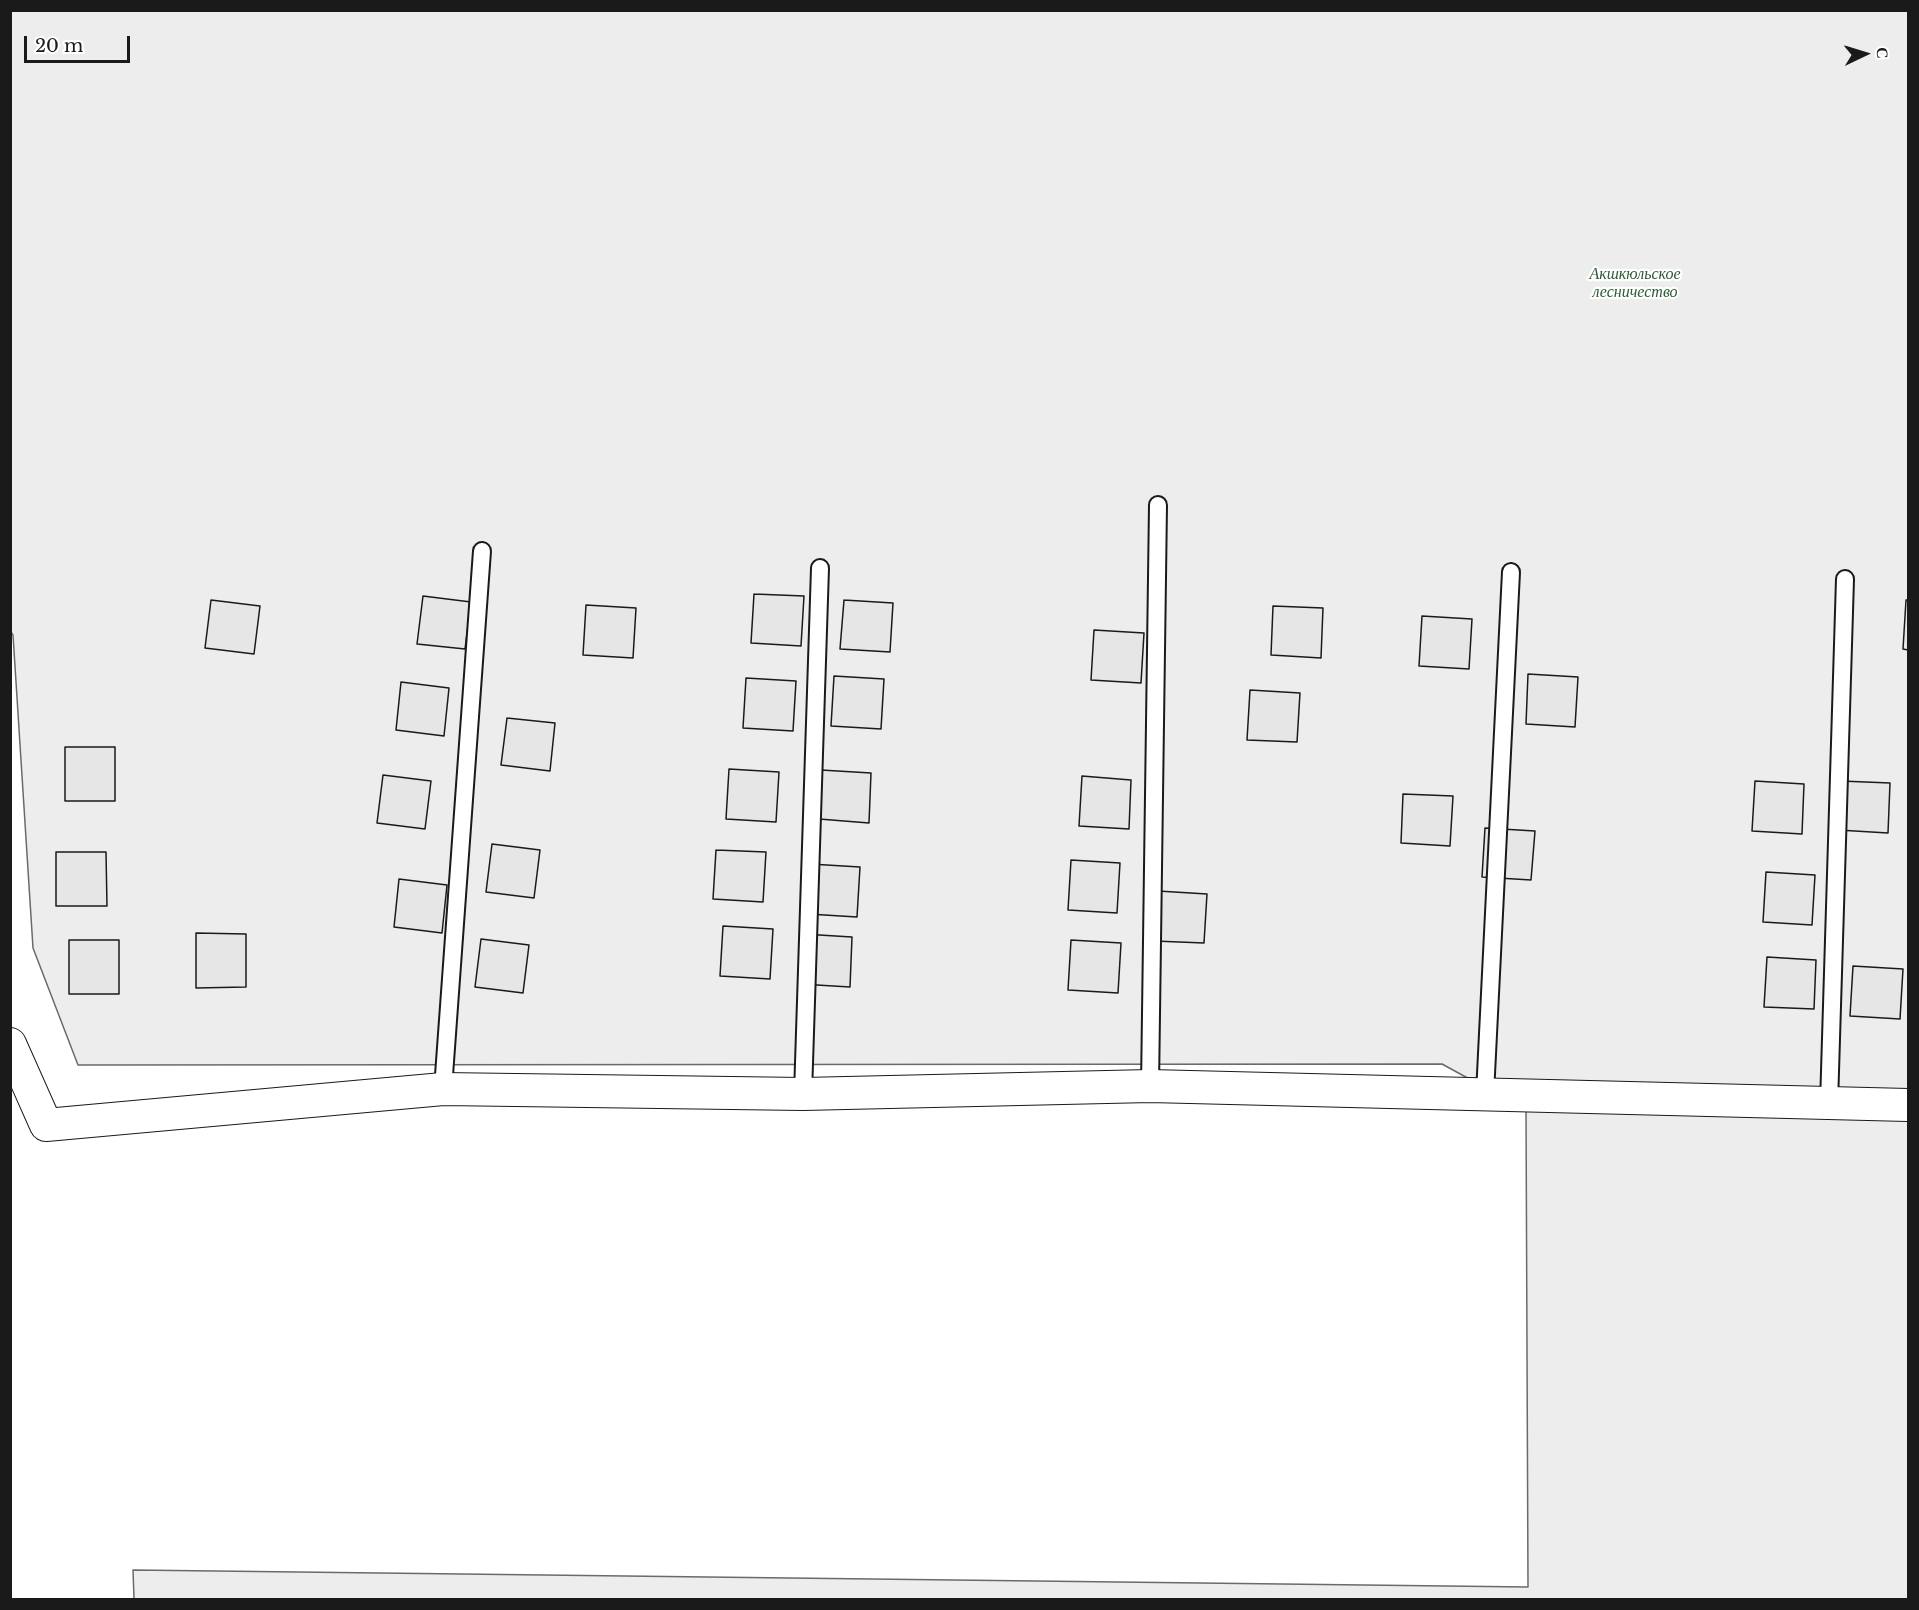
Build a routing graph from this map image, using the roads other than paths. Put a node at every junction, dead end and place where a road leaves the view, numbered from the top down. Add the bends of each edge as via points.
1 (1158, 505) dead end
2 (482, 551) dead end
3 (820, 568) dead end
4 (1511, 572) dead end
5 (1845, 579) dead end
6 (10, 1044) edge
7 (1150, 1086) junction
8 (443, 1089) junction
9 (803, 1094) junction
10 (1485, 1094) junction
11 (1829, 1104) junction
12 (1908, 1105) edge

1 - 7 lane
2 - 8 lane
3 - 9 lane
4 - 10 lane
5 - 11 lane
6 - 8 street via 46,1125
7 - 9 street
7 - 10 street
8 - 9 street
10 - 11 street
11 - 12 street

